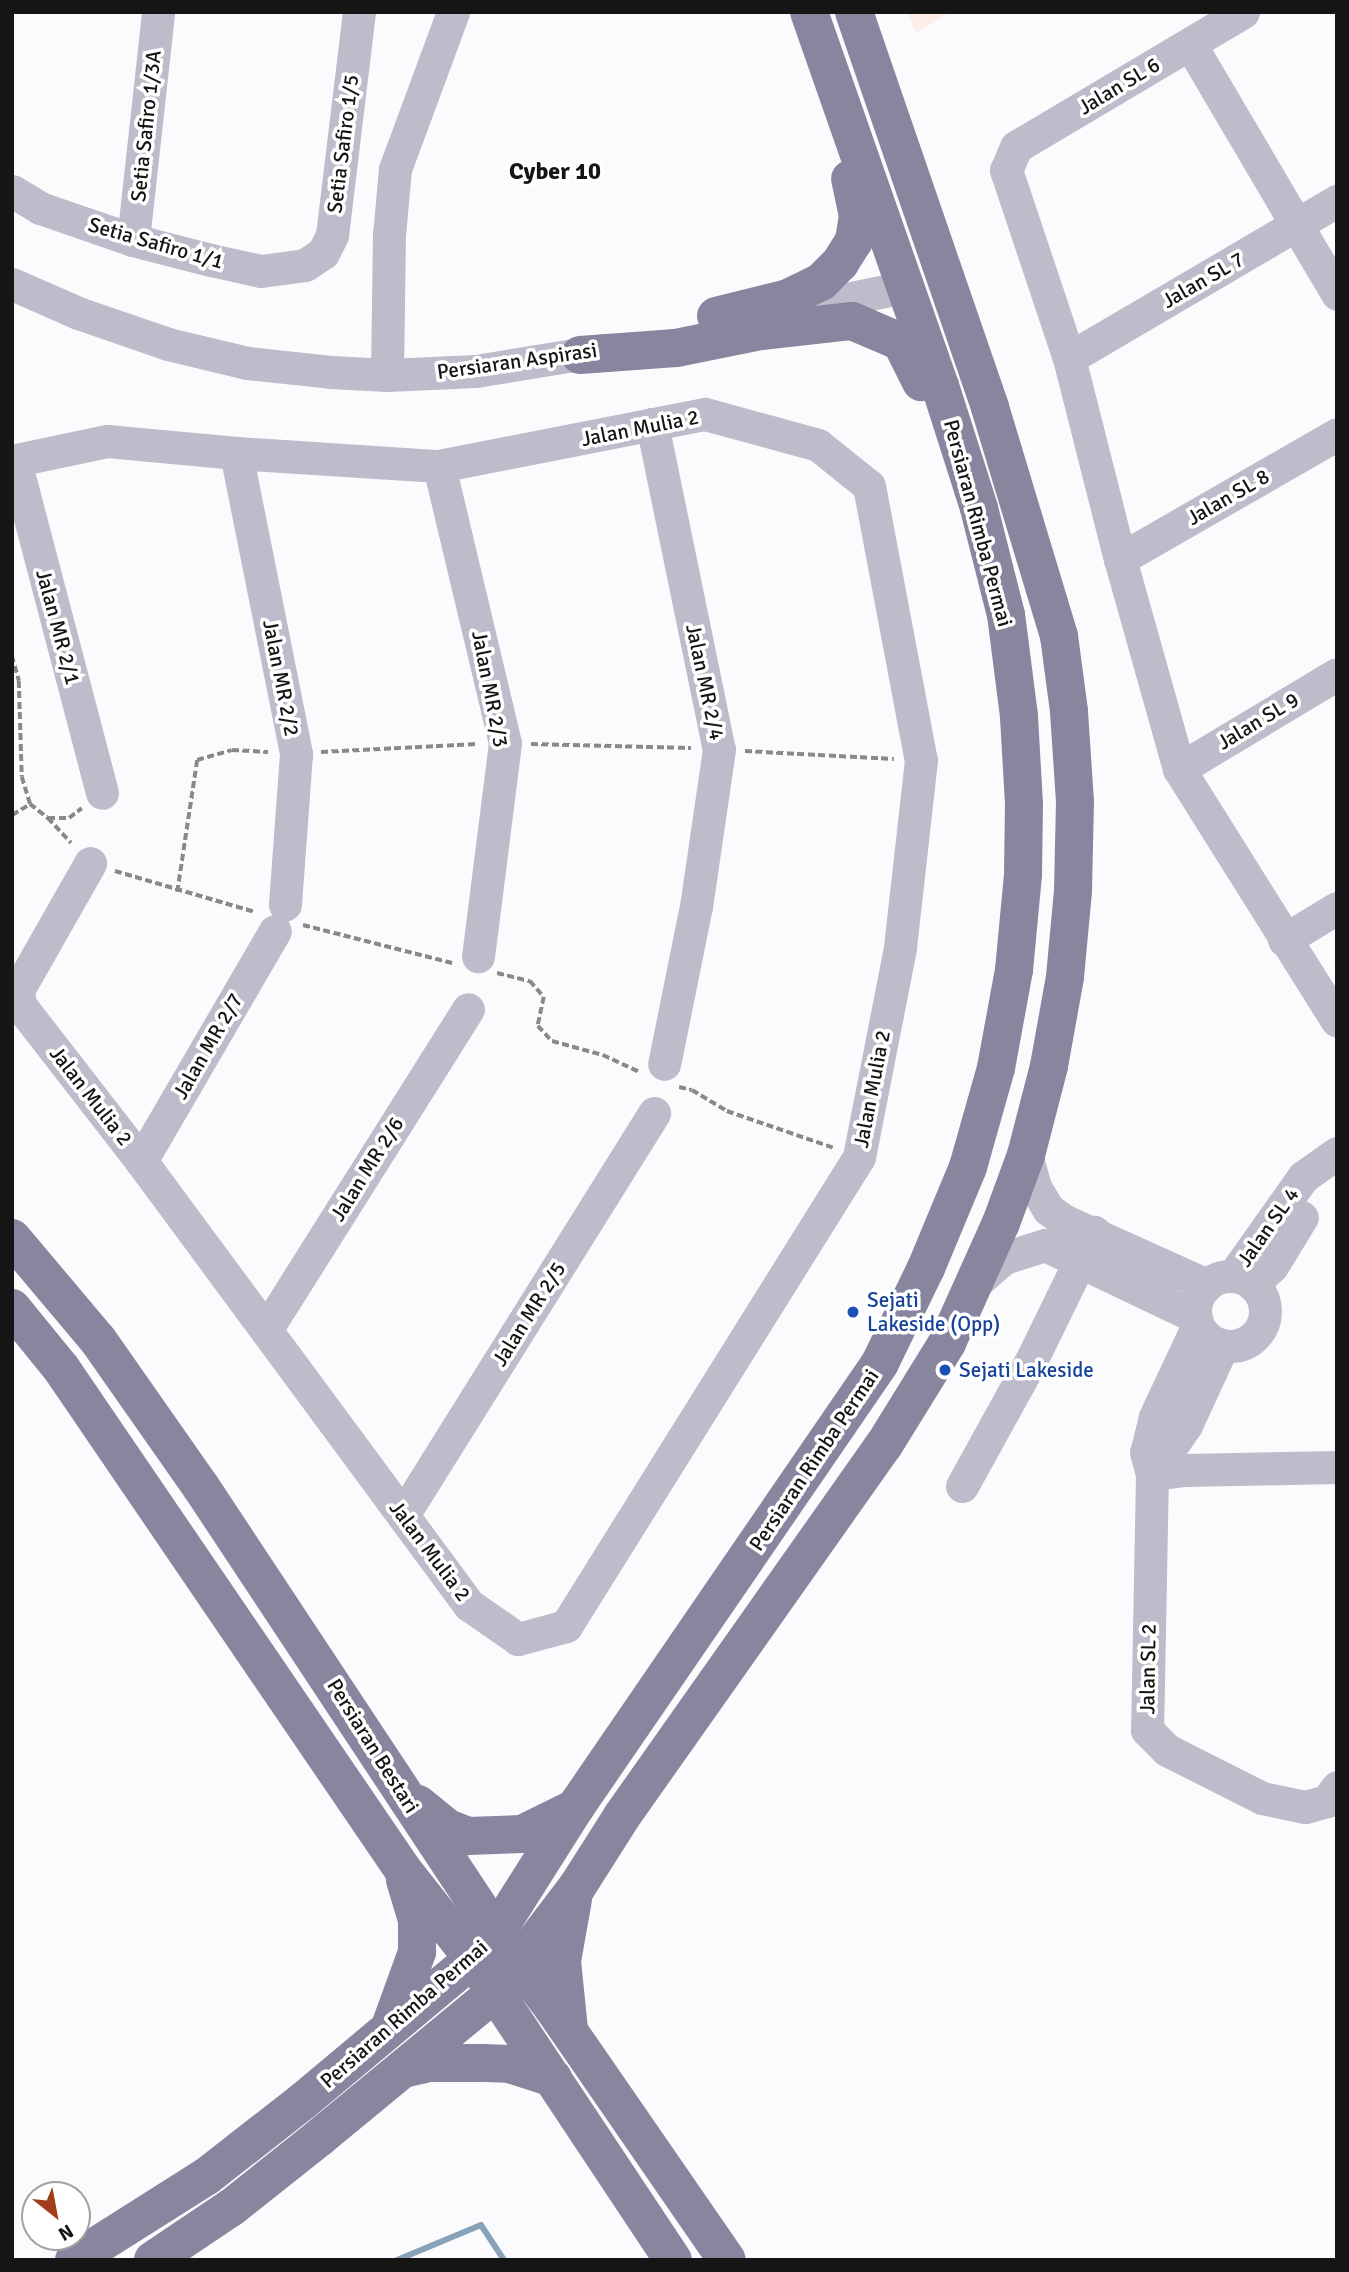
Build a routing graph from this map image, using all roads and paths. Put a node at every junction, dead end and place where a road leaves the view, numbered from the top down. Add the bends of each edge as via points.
1 (158, 12) edge
2 (359, 12) edge
3 (453, 12) edge
4 (808, 12) edge
5 (853, 12) edge
6 (1243, 12) edge
7 (1190, 44) junction
8 (12, 191) edge
9 (1337, 201) edge
10 (1297, 225) junction
11 (133, 240) junction
12 (306, 265) joint
13 (12, 284) edge
14 (905, 287) junction
15 (1337, 294) edge
16 (580, 355) junction
17 (1069, 358) junction
18 (387, 375) junction
19 (652, 424) junction
20 (1337, 434) edge
21 (236, 453) junction
22 (13, 461) edge
23 (439, 466) junction
24 (1031, 547) junction
25 (1119, 559) junction
26 (1006, 615) junction
27 (12, 656) edge
28 (1337, 674) edge
29 (1179, 769) junction
30 (102, 793) joint
31 (30, 804) junction
32 (12, 815) edge
33 (48, 818) junction
34 (90, 863) junction
35 (1337, 908) edge
36 (279, 918) junction
37 (1284, 940) junction
38 (470, 961) joint
39 (468, 1009) dead end
40 (1337, 1021) edge
41 (664, 1064) dead end
42 (654, 1113) dead end
43 (1026, 1155) junction
44 (1337, 1155) edge
45 (141, 1161) junction
46 (1094, 1232) junction
47 (12, 1238) edge
48 (1079, 1263) junction
49 (1230, 1281) junction
50 (974, 1284) junction
51 (12, 1308) edge
52 (1205, 1329) junction
53 (266, 1330) junction
54 (1337, 1467) edge
55 (1152, 1474) junction
56 (962, 1486) dead end
57 (403, 1515) junction
58 (1337, 1787) edge
59 (399, 1790) junction
60 (575, 1808) junction
61 (403, 1870) junction
62 (576, 1887) junction
63 (484, 1946) junction
64 (507, 1978) junction
65 (389, 2029) junction
66 (569, 2031) junction
67 (401, 2070) junction
68 (553, 2078) junction
69 (74, 2260) edge
70 (153, 2260) edge
71 (673, 2260) edge
72 (727, 2260) edge

1 - 11 street, Setia Safiro 1/3A
2 - 12 street, Setia Safiro 1/5 via 332,235 323,253
3 - 18 street via 395,169 388,234
4 - 14 main road, Persiaran Rimba Permai
4 - 16 main road via 812,68 858,216 854,241 840,263 821,282 788,298 641,331
5 - 14 main road via 860,76 923,265
5 - 24 main road, Persiaran Rimba Permai via 990,407
6 - 7 street, Jalan SL 6
7 - 10 street
7 - 17 street, Jalan SL 6 via 1016,147 1006,170
8 - 11 street, Setia Safiro 1/1 via 40,208
9 - 10 street, Jalan SL 7
10 - 15 street
10 - 17 street, Jalan SL 7
11 - 12 street, Setia Safiro 1/1 via 261,271
13 - 18 street, Persiaran Aspirasi via 168,344 247,363
14 - 16 street, Persiaran Aspirasi
14 - 24 main road via 933,298 948,323 985,438
14 - 26 main road, Persiaran Rimba Permai via 979,508
16 - 18 street, Persiaran Aspirasi via 476,371
16 - 26 main road via 676,348 761,331 852,321 901,342 914,363
17 - 25 street
19 - 23 street, Jalan Mulia 2
19 - 41 street, Jalan MR 2/4 via 719,749 696,906
19 - 57 street, Jalan Mulia 2 via 705,414 818,445 869,486 921,760 900,948 859,1157 566,1626 518,1639 469,1605
20 - 25 street, Jalan SL 8
21 - 22 street, Jalan Mulia 2 via 107,441
21 - 23 street, Jalan Mulia 2
21 - 36 street, Jalan MR 2/2 via 296,754
22 - 30 street, Jalan MR 2/1
23 - 38 street, Jalan MR 2/3 via 505,743
24 - 43 main road, Persiaran Rimba Permai via 1059,636 1075,802 1065,978
25 - 29 street
26 - 60 main road, Persiaran Rimba Permai via 1020,716 1023,874 1014,970 996,1068 968,1167 880,1363
27 - 31 path via 19,681 22,777
28 - 29 street, Jalan SL 9
29 - 37 street
30 - 33 path via 69,818
31 - 32 path
31 - 33 path
33 - 34 path
34 - 36 path
34 - 45 street, Jalan Mulia 2 via 18,990 20,1004
35 - 37 street
36 - 38 path
36 - 45 street, Jalan MR 2/7
37 - 40 street
39 - 53 street, Jalan MR 2/6
42 - 57 street, Jalan MR 2/5
43 - 46 street via 1035,1187 1048,1209
43 - 50 main road, Persiaran Rimba Permai
44 - 49 street, Jalan SL 4 via 1272,1266
45 - 53 street, Jalan Mulia 2
46 - 48 street
46 - 49 street
47 - 59 main road, Persiaran Bestari via 97,1340 169,1442 349,1708
48 - 50 street via 1045,1245 1024,1249 1004,1258
48 - 52 street
48 - 56 street
49 - 52 street via 1197,1299
49 - 52 street via 1259,1290 1265,1307 1262,1326 1241,1344
50 - 62 main road, Persiaran Rimba Permai via 947,1343 884,1445
51 - 61 main road, Persiaran Bestari via 61,1368
52 - 55 street via 1186,1425
53 - 57 street, Jalan Mulia 2
54 - 55 street
55 - 58 street, Jalan SL 2 via 1147,1730 1167,1750 1262,1798 1305,1807 1327,1801
59 - 60 main road via 448,1828 468,1836 522,1834
59 - 63 main road, Persiaran Bestari
60 - 63 main road, Persiaran Rimba Permai
61 - 63 main road, Persiaran Bestari
61 - 65 main road via 417,1920 417,1952
62 - 64 main road, Persiaran Rimba Permai
62 - 66 main road via 562,1961
63 - 64 main road, Persiaran Bestari
63 - 65 main road, Persiaran Rimba Permai
64 - 66 main road, Persiaran Bestari
64 - 67 main road, Persiaran Rimba Permai
64 - 68 main road, Persiaran Bestari
65 - 69 main road, Persiaran Rimba Permai via 207,2175
66 - 72 main road, Persiaran Bestari
67 - 68 main road via 429,2063 509,2064
67 - 70 main road, Persiaran Rimba Permai via 232,2207
68 - 71 main road, Persiaran Bestari

